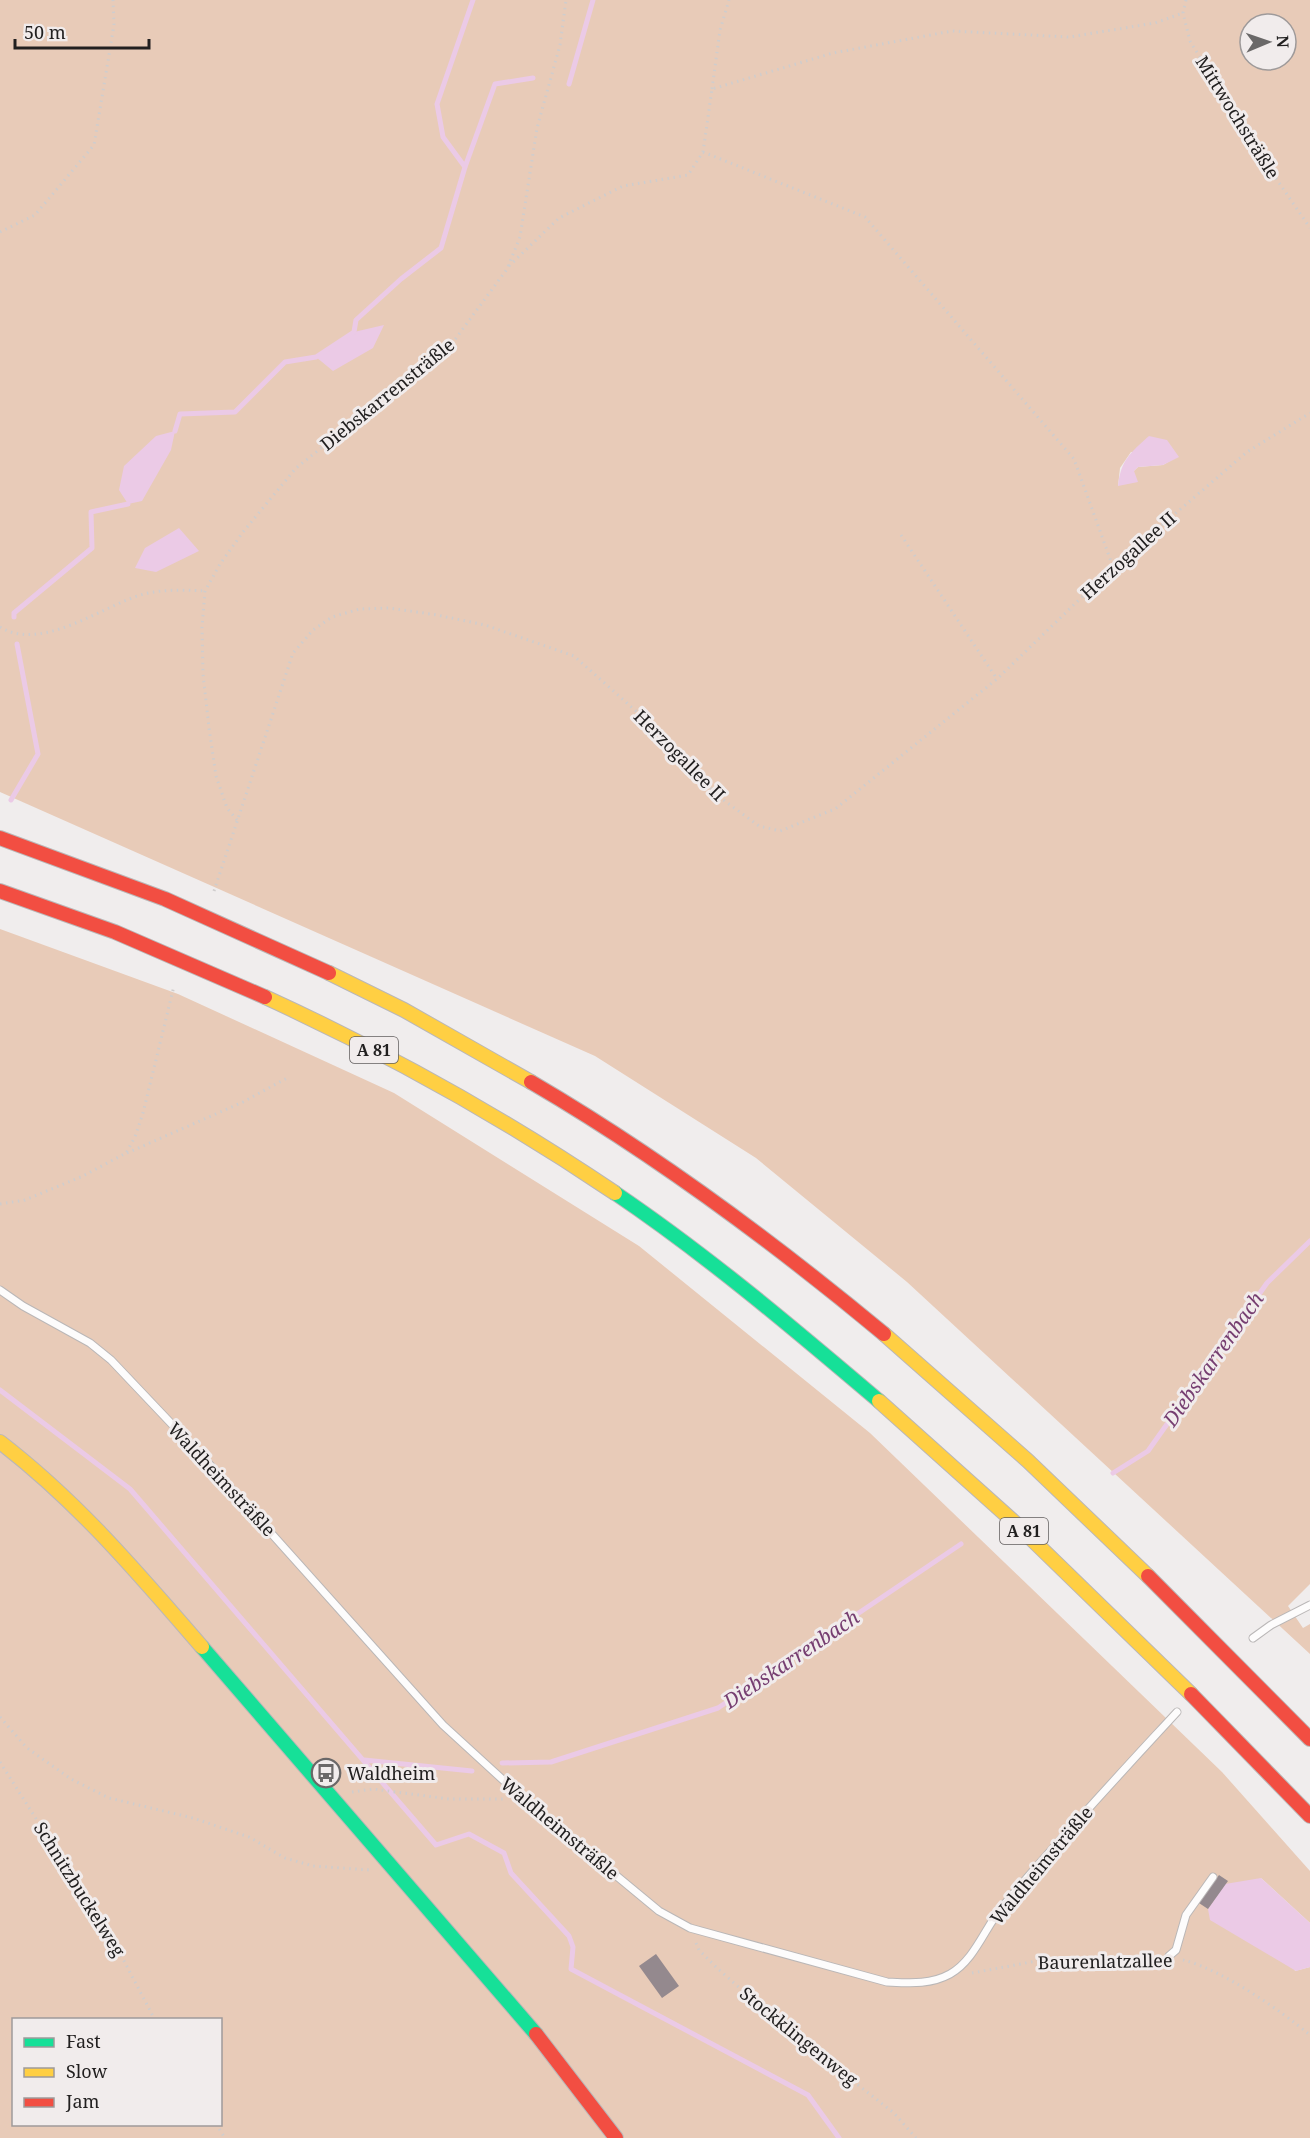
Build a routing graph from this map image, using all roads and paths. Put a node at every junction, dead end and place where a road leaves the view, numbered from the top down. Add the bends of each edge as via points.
1 (112, 0) edge
2 (566, 0) edge
3 (729, 0) edge
4 (1186, 0) edge
5 (1183, 14) junction
6 (712, 89) junction
7 (703, 152) junction
8 (1310, 228) edge
9 (0, 232) edge
10 (507, 269) junction
11 (1310, 413) edge
12 (901, 535) dead end
13 (1113, 567) junction
14 (205, 591) junction
15 (0, 627) edge
16 (997, 679) junction
17 (237, 820) junction
18 (0, 838) edge
19 (0, 891) edge
20 (214, 891) dead end
21 (174, 986) dead end
22 (289, 1077) dead end
23 (126, 1153) junction
24 (0, 1204) edge
25 (0, 1290) edge
26 (0, 1442) edge
27 (1310, 1605) edge
28 (1253, 1638) dead end
29 (1177, 1712) dead end
30 (0, 1717) edge
31 (1310, 1739) edge
32 (0, 1762) edge
33 (355, 1791) dead end
34 (526, 1801) junction
35 (1310, 1816) edge
36 (393, 1867) junction
37 (1213, 1877) dead end
38 (690, 1928) junction
39 (1168, 1956) junction
40 (951, 1973) junction
41 (154, 2018) edge
42 (1310, 2035) edge
43 (616, 2138) edge
44 (916, 2138) edge

1 - 9 path via 114,25 94,145 35,215
2 - 10 path, Diebskarrensträßle via 560,45 537,128 520,237
3 - 6 path via 720,30
4 - 5 path, Mittwochsträßle
5 - 6 path via 1155,23 1069,37 952,31 833,53
5 - 8 path, Mittwochsträßle via 1190,41
6 - 7 path
7 - 10 path via 688,175 623,186 559,218
7 - 13 path via 865,217 1074,459
10 - 14 path, Diebskarrensträßle via 451,345 296,468 243,532
11 - 13 path, Herzogallee II via 1247,452
12 - 16 path
13 - 16 path, Herzogallee II
14 - 15 path via 143,594 54,631 28,636
14 - 17 path via 203,638 209,728 216,776 227,808
16 - 17 path, Herzogallee II via 835,809 780,831 759,826 718,796 646,720 573,656 485,625 389,608 360,609 332,617 313,630 293,653
17 - 20 path, Herzogallee II
18 - 31 main road, A 81 via 165,899 329,973 523,1077 684,1180 844,1301 957,1396 1118,1546
19 - 35 main road, A 81 via 194,965 353,1039 500,1119 640,1210 772,1309 942,1455 1093,1597
21 - 23 path via 143,1113
22 - 23 path via 243,1102
23 - 24 path via 26,1200
25 - 34 lane, Waldheimsträßle via 90,1343 111,1360 210,1464 443,1725
26 - 36 main road via 88,1518
27 - 28 lane
29 - 40 lane, Waldheimsträßle via 1081,1815
30 - 36 path via 27,1748 70,1779 109,1798 193,1818 249,1837 285,1858 313,1866 370,1870
32 - 41 path, Schnitzbuckelweg via 113,1940
33 - 34 path via 373,1789 449,1799
34 - 38 lane, Waldheimsträßle via 659,1911
36 - 43 main road via 549,2050
37 - 39 lane via 1186,1916 1176,1950
38 - 40 lane, Waldheimsträßle via 887,1982 919,1983
38 - 44 path, Stockklingenweg via 699,1950 717,1968 785,2028 894,2113
39 - 40 path, Baurenlatzallee via 1042,1960 966,1974
39 - 42 path, Baurenlatzallee via 1196,1963 1222,1976

